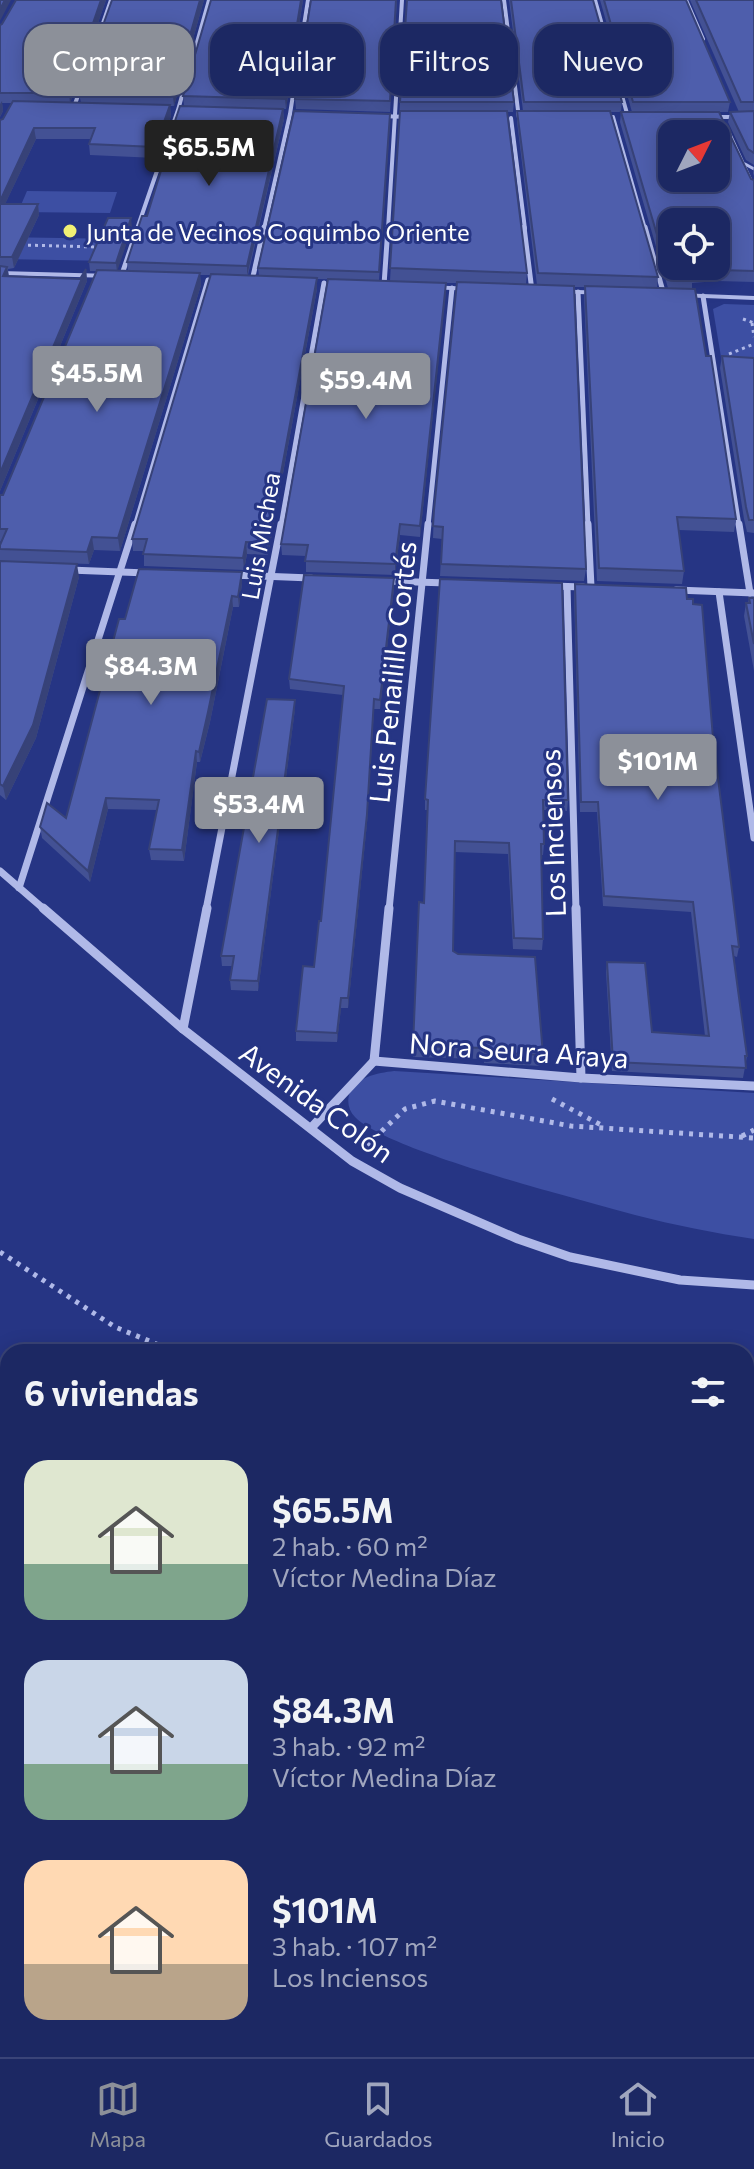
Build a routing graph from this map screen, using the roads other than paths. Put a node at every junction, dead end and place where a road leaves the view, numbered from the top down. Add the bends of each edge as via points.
1 (111, 0) edge
2 (209, 0) edge
3 (308, 0) edge
4 (402, 0) edge
5 (504, 0) edge
6 (595, 0) edge
7 (686, 0) edge
8 (705, 44) edge
9 (89, 108) edge
10 (163, 110) edge
11 (178, 110) junction
12 (192, 110) edge
13 (276, 113) edge
14 (290, 114) junction
15 (305, 114) edge
16 (366, 116) edge
17 (720, 116) junction
18 (396, 117) junction
19 (410, 117) edge
20 (705, 117) edge
21 (754, 117) edge
22 (497, 118) edge
23 (511, 118) junction
24 (519, 118) junction
25 (534, 118) edge
26 (745, 164) junction
27 (754, 169) edge
28 (754, 188) edge
29 (0, 273) edge
30 (121, 277) junction
31 (135, 277) edge
32 (194, 279) edge
33 (208, 280) junction
34 (223, 280) edge
35 (237, 281) edge
36 (252, 281) junction
37 (266, 282) edge
38 (309, 283) edge
39 (324, 283) junction
40 (339, 284) edge
41 (369, 285) edge
42 (384, 285) junction
43 (398, 286) edge
44 (411, 286) edge
45 (452, 288) junction
46 (484, 289) edge
47 (516, 290) edge
48 (532, 291) junction
49 (578, 292) junction
50 (621, 293) edge
51 (649, 294) edge
52 (664, 295) junction
53 (703, 296) junction
54 (754, 298) edge
55 (61, 570) edge
56 (121, 572) junction
57 (151, 573) edge
58 (226, 575) edge
59 (272, 577) junction
60 (317, 578) edge
61 (378, 580) edge
62 (423, 582) junction
63 (455, 583) edge
64 (551, 586) edge
65 (567, 587) junction
66 (591, 587) junction
67 (607, 588) edge
68 (671, 590) edge
69 (719, 592) junction
70 (752, 593) edge
71 (754, 838) edge
72 (0, 871) edge
73 (19, 888) junction
74 (183, 1029) junction
75 (374, 1061) junction
76 (581, 1078) junction
77 (754, 1086) edge
78 (311, 1128) junction
79 (754, 1285) edge

1 - 9 street via 74,107
2 - 11 street
3 - 14 street
4 - 18 street
5 - 24 street
6 - 52 street via 628,117 613,117
7 - 8 street
10 - 11 street
11 - 12 street
11 - 30 street
13 - 14 street
14 - 15 street
14 - 36 street
16 - 18 street
17 - 20 street
17 - 21 street
17 - 26 street
18 - 19 street
18 - 42 street
22 - 23 street
23 - 24 street
23 - 48 street
24 - 25 street
26 - 27 lane
26 - 28 street
29 - 30 street
30 - 31 street
32 - 33 street
33 - 34 street
33 - 56 street
35 - 36 street
36 - 37 street
38 - 39 street
39 - 40 street
39 - 59 street, Luis Michea
41 - 42 street
42 - 43 street
44 - 45 street
45 - 46 street
45 - 62 street, Luis Penailillo Cortés
47 - 48 street
48 - 49 street
49 - 50 street
49 - 66 street
51 - 52 street
52 - 53 street
53 - 54 street
53 - 70 street
55 - 56 street
56 - 57 street
56 - 73 street
58 - 59 street
59 - 60 street
59 - 74 street, Luis Michea
61 - 62 street
62 - 63 street
62 - 75 street, Luis Penailillo Cortés
64 - 65 street
65 - 66 street
65 - 76 street, Los Inciensos
66 - 67 street
68 - 69 street
69 - 70 street
69 - 71 street
72 - 73 street, Avenida Colón
73 - 74 street, Avenida Colón
74 - 78 street, Avenida Colón
75 - 76 street, Nora Seura Araya
75 - 78 street, Nora Seura Araya
76 - 77 street, Nora Seura Araya
78 - 79 street, Avenida Colón via 352,1161 400,1188 518,1239 624,1271

